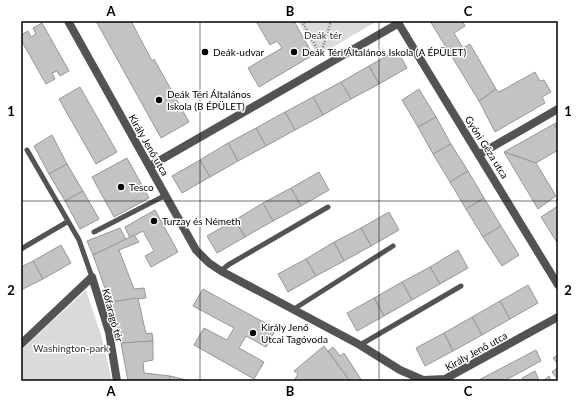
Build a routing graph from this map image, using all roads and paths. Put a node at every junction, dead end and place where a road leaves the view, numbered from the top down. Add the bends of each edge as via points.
1 (68, 21) edge
2 (302, 21) edge
3 (331, 21) edge
4 (398, 22) edge
5 (558, 109) edge
6 (27, 150) dead end
7 (480, 154) junction
8 (150, 166) junction
9 (166, 195) junction
10 (328, 207) dead end
11 (67, 222) junction
12 (94, 232) dead end
13 (393, 246) dead end
14 (21, 249) edge
15 (222, 271) junction
16 (92, 277) junction
17 (558, 285) edge
18 (461, 286) dead end
19 (294, 309) junction
20 (558, 317) edge
21 (21, 344) edge
22 (360, 345) junction
23 (117, 381) edge

1 - 8 street, Király Jenő utca
2 - 3 path via 320,54
4 - 7 street, Gyóni Géza utca
4 - 8 street
5 - 7 street
6 - 11 lane
7 - 17 street, Gyóni Géza utca
8 - 9 street, Király Jenő utca
9 - 12 lane
9 - 15 street, Király Jenő utca via 196,250
10 - 15 lane via 228,265
11 - 14 lane
11 - 16 lane via 79,240
13 - 19 lane
15 - 19 street, Király Jenő utca
16 - 21 street
16 - 23 street, Kőfaragó tér via 109,332
18 - 22 lane
19 - 22 street, Király Jenő utca
20 - 22 street, Király Jenő utca via 445,379 423,380 400,370

